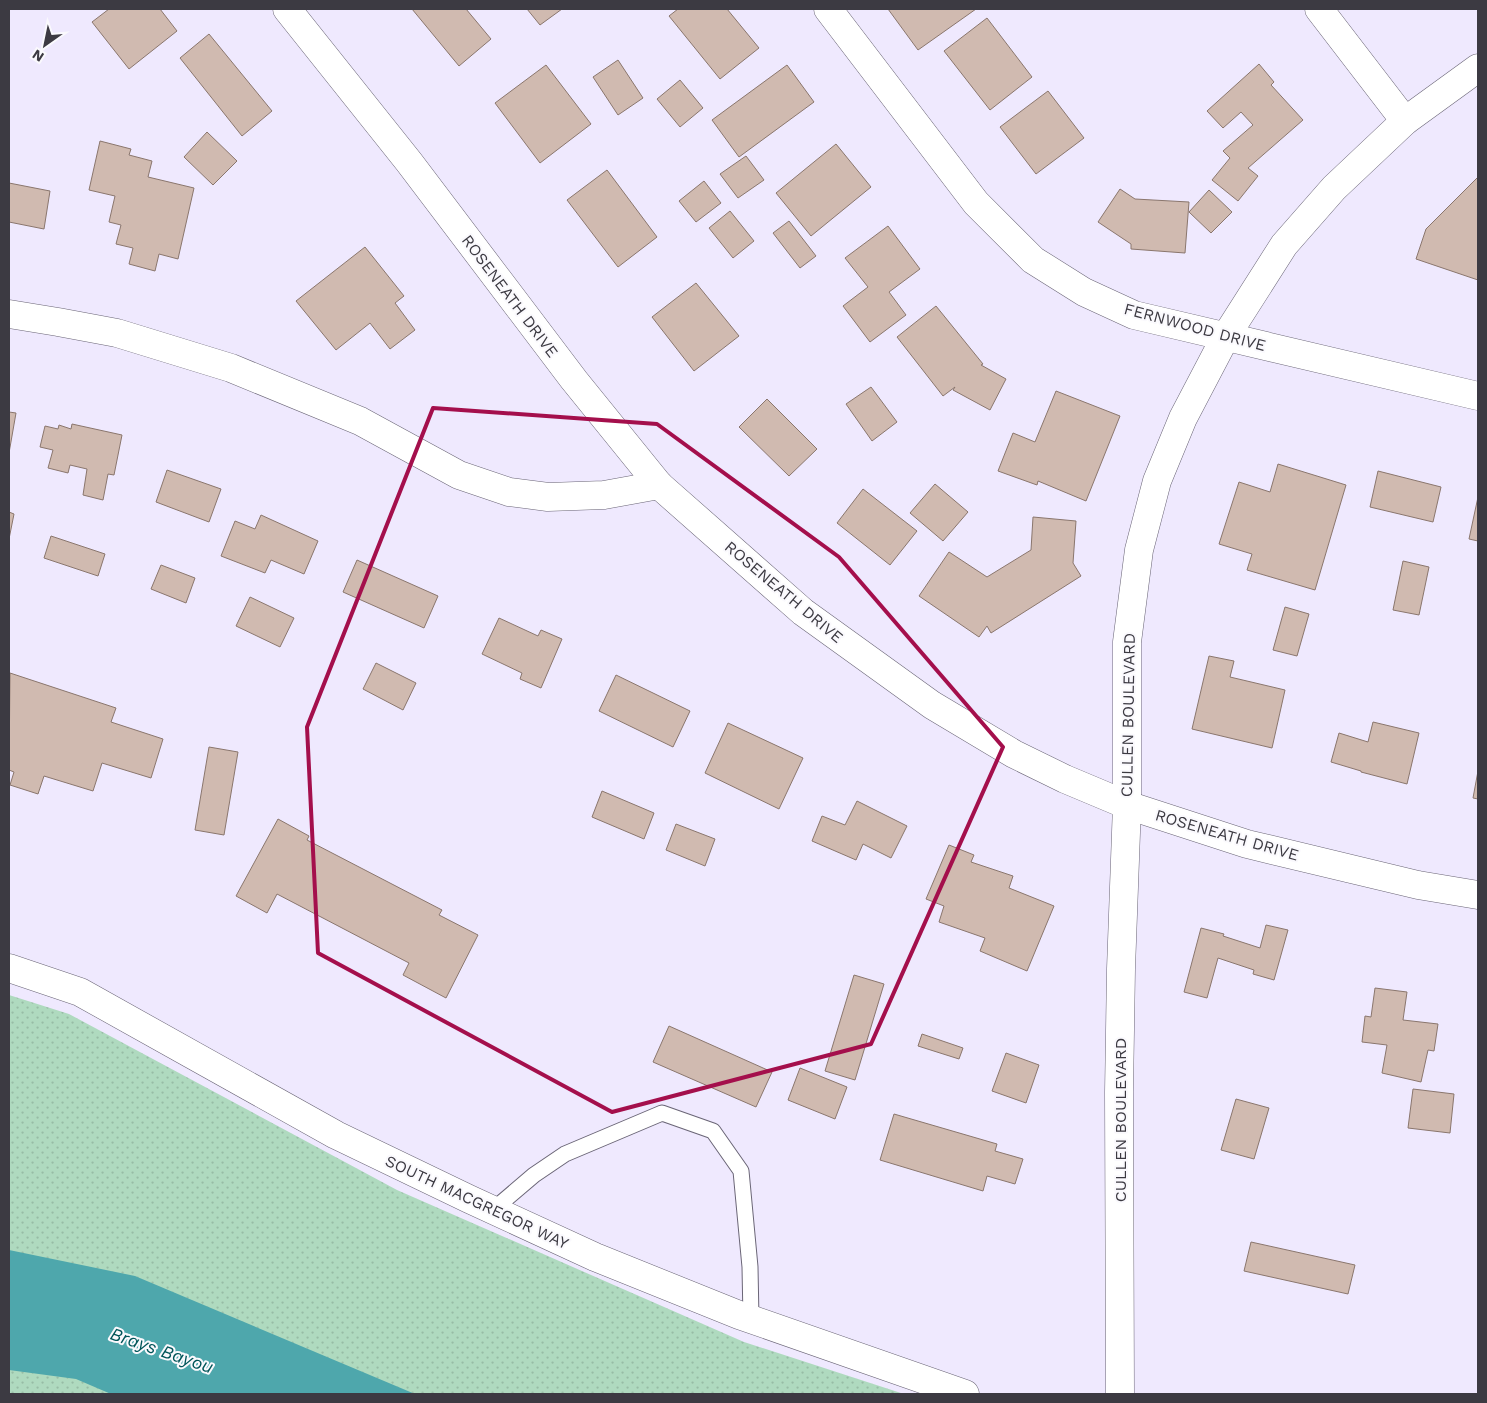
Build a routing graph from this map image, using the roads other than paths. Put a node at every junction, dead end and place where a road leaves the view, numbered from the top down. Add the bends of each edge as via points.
1 (287, 9) edge
2 (828, 9) edge
3 (1319, 9) edge
4 (1478, 68) edge
5 (1405, 121) junction
6 (9, 314) edge
7 (1226, 336) junction
8 (1478, 396) edge
9 (659, 485) junction
10 (1127, 805) junction
11 (1478, 895) edge
12 (9, 968) edge
13 (493, 1210) junction
14 (751, 1319) junction
15 (965, 1394) edge
16 (1120, 1394) edge

1 - 9 street, ROSENEATH DRIVE
2 - 7 street, FERNWOOD DRIVE via 976,204 1033,260 1084,292 1134,315
3 - 5 street
4 - 5 street, CULLEN BOULEVARD
5 - 7 street, CULLEN BOULEVARD via 1334,188 1284,245
6 - 9 street via 117,333 231,368 360,421 459,475 509,492 548,497 604,495
7 - 8 street, FERNWOOD DRIVE
7 - 10 street, CULLEN BOULEVARD via 1183,418 1157,481 1139,550 1127,642
9 - 10 street, ROSENEATH DRIVE via 804,612 932,705 1014,754
10 - 11 street, ROSENEATH DRIVE via 1247,844 1418,885
10 - 16 street, CULLEN BOULEVARD via 1119,1092
12 - 13 street, SOUTH MACGREGOR WAY via 80,992 336,1135
13 - 14 street, SOUTH MACGREGOR WAY via 595,1257
13 - 14 lane via 534,1175 566,1154 662,1113 713,1131 741,1171 750,1267
14 - 15 street, SOUTH MACGREGOR WAY

